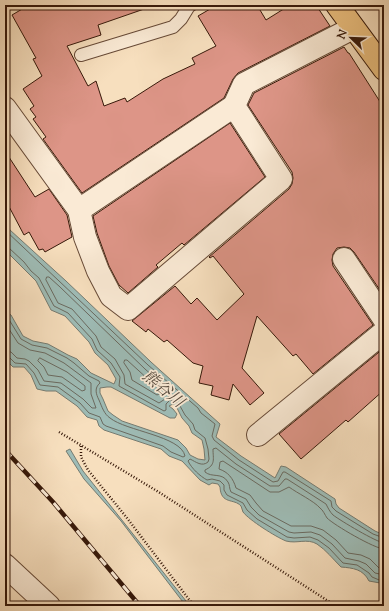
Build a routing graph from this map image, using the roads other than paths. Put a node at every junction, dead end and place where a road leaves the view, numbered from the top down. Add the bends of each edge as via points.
1 (191, 5) edge
2 (337, 5) edge
3 (353, 28) junction
4 (81, 55) dead end
5 (384, 69) edge
6 (234, 106) junction
7 (5, 108) edge
8 (79, 210) junction
9 (344, 259) dead end
10 (384, 319) edge
11 (384, 332) edge
12 (258, 435) dead end
13 (5, 565) edge
14 (49, 606) edge

1 - 4 lane via 174,27
2 - 3 main road
3 - 5 main road
3 - 6 street via 244,84
6 - 8 street
6 - 8 street via 281,179 128,309 111,296 98,271 85,237
7 - 8 street
9 - 10 street
11 - 12 street
13 - 14 street

